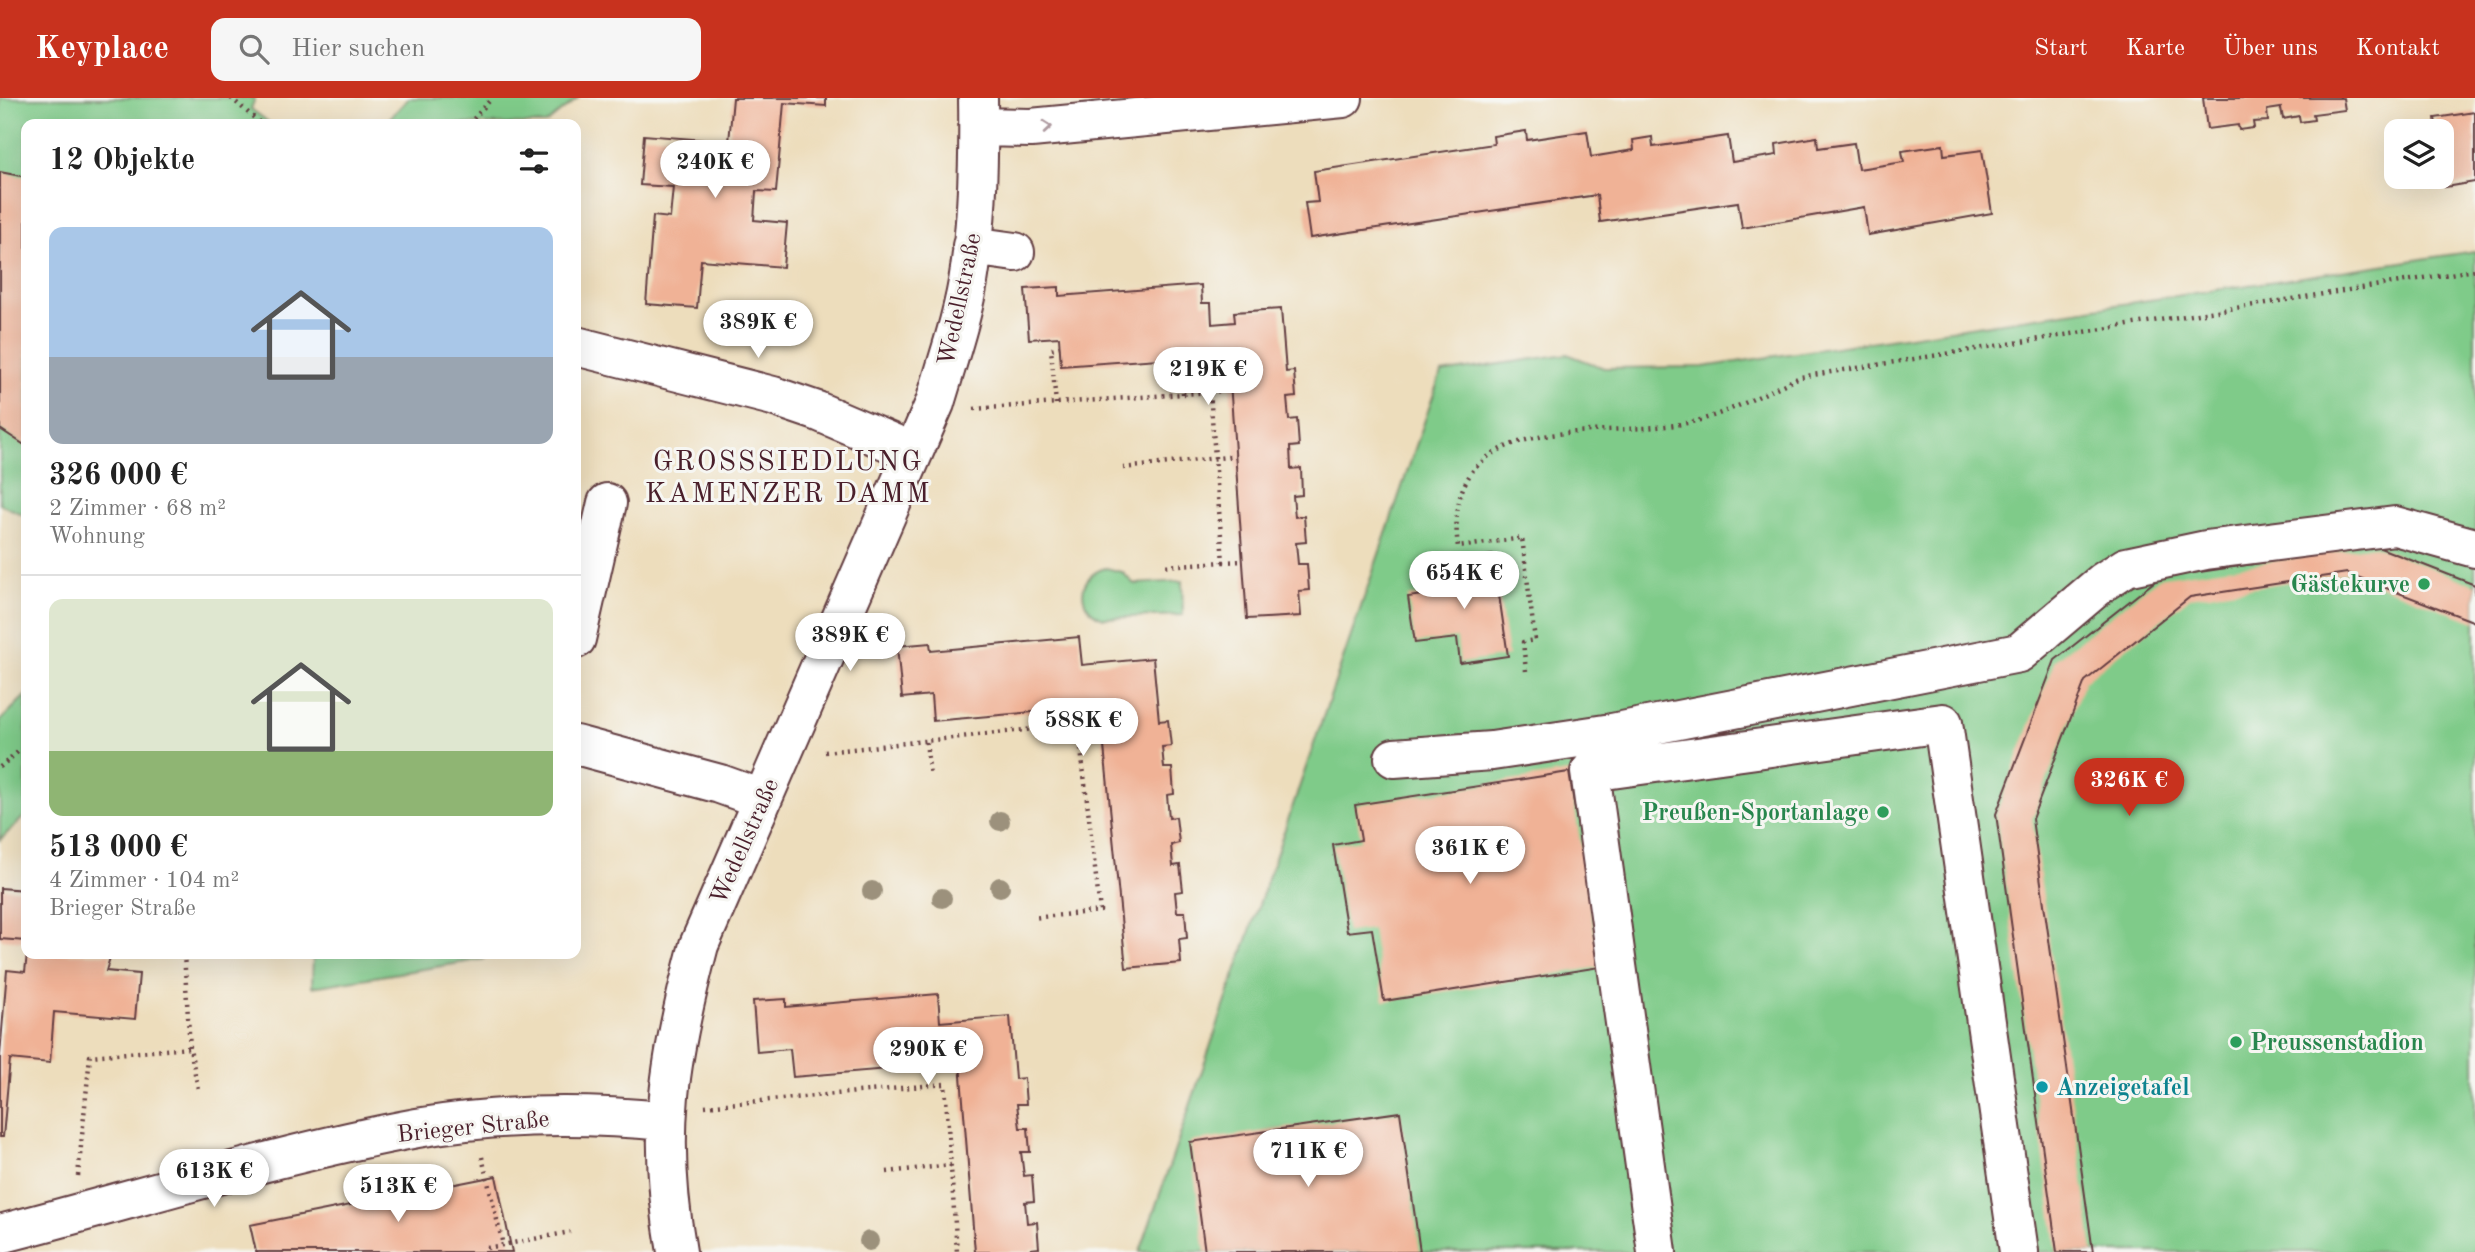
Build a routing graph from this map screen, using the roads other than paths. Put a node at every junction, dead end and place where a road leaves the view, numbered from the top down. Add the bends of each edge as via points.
1 (1343, 98) edge
2 (979, 112) edge
3 (972, 246) junction
4 (1015, 252) dead end
5 (581, 347) edge
6 (913, 452) junction
7 (607, 503) dead end
8 (2475, 548) edge
9 (581, 617) edge
10 (581, 746) edge
11 (1394, 758) dead end
12 (762, 799) junction
13 (665, 1121) junction
14 (0, 1234) edge
15 (677, 1252) edge
16 (1657, 1252) edge
17 (2019, 1252) edge

2 -> 1 street via 1045,127
2 - 3 street, Wedellstraße
3 - 4 street
3 - 6 street, Wedellstraße via 954,340 935,403
5 - 6 street via 741,386 817,411
6 - 12 street, Wedellstraße
7 - 9 street
8 - 11 street via 2395,526 2206,550 2126,566 2020,653 1612,733 1492,751
10 - 12 street
12 - 13 street, Wedellstraße via 699,945 680,1017
13 - 14 street, Brieger Straße via 529,1117 418,1128
13 - 15 street, Wedellstraße
16 - 17 street via 1590,772 1943,723

